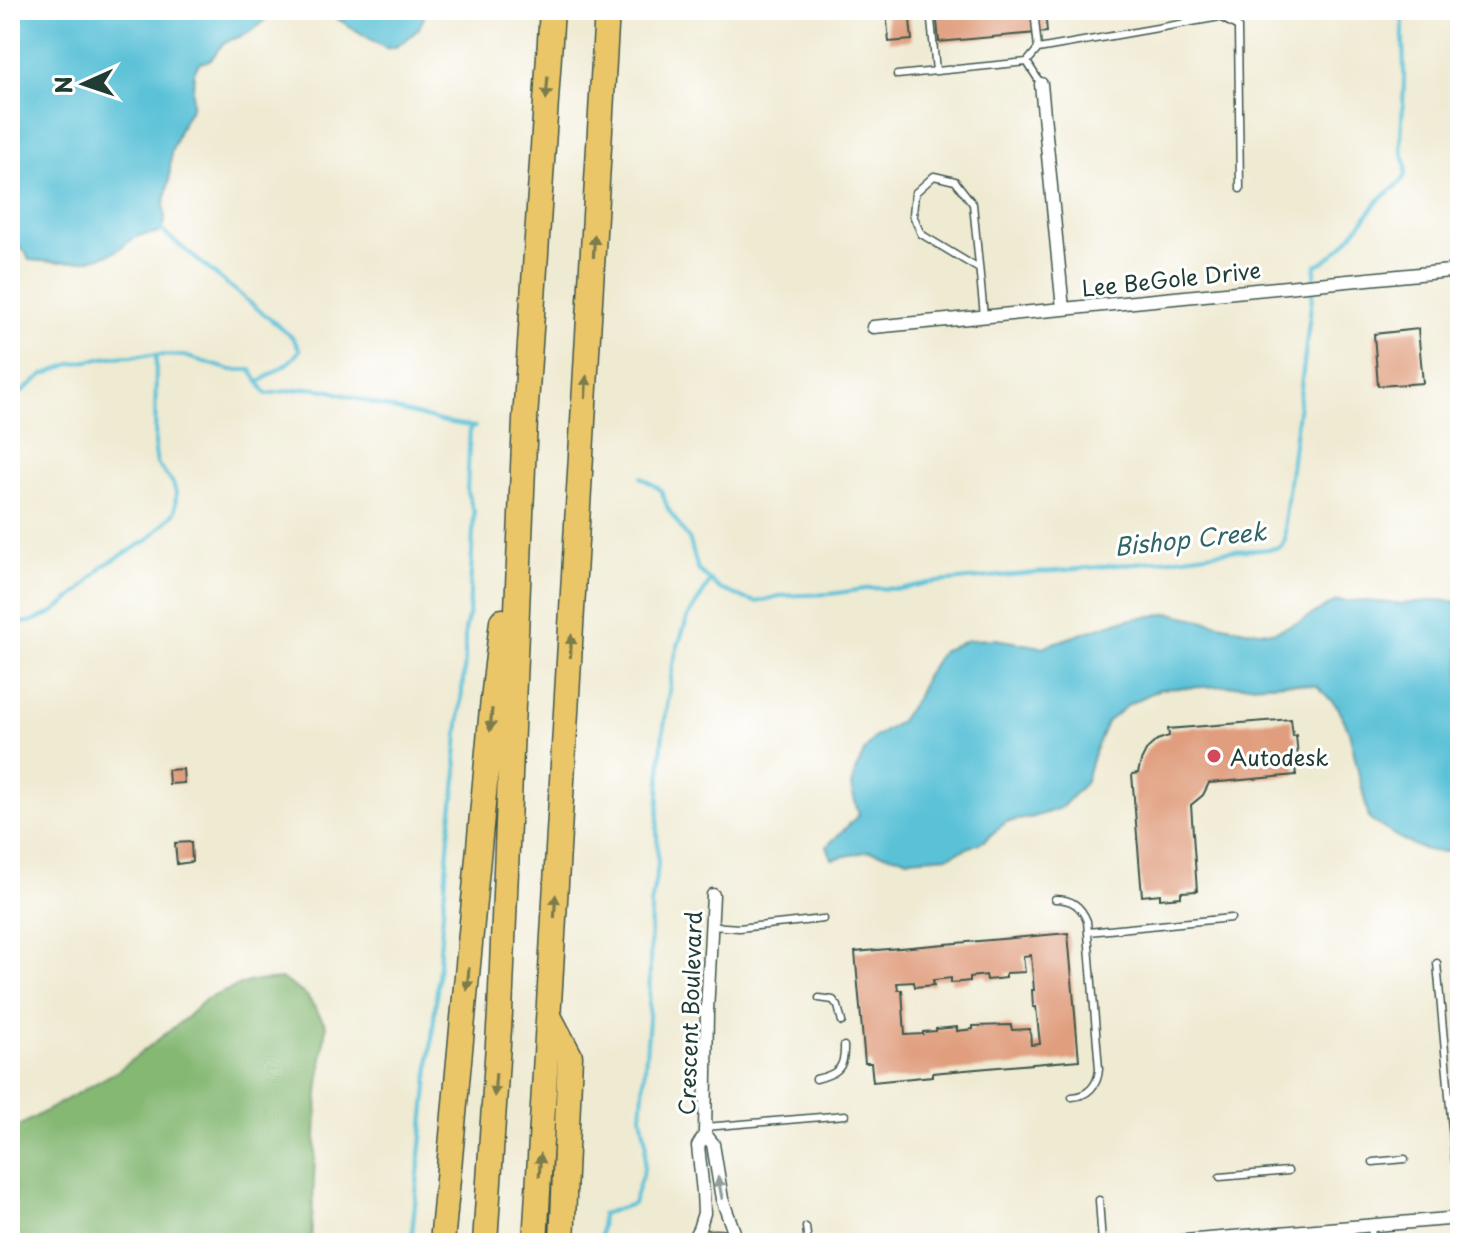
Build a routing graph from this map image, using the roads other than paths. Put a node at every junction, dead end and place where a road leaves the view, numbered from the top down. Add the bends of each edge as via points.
1 (552, 10) edge
2 (607, 10) edge
3 (930, 10) edge
4 (1034, 10) edge
5 (1220, 13) edge
6 (1038, 49) junction
7 (1027, 62) junction
8 (936, 71) junction
9 (897, 75) dead end
10 (1041, 84) joint
11 (1240, 189) dead end
12 (979, 269) junction
13 (1460, 270) edge
14 (10, 296) edge
15 (1063, 309) junction
16 (984, 316) junction
17 (10, 327) edge
18 (873, 327) dead end
19 (525, 420) junction
20 (713, 895) dead end
21 (1055, 899) dead end
22 (1231, 918) dead end
23 (823, 919) dead end
24 (711, 926) junction
25 (1088, 932) junction
26 (1437, 963) dead end
27 (819, 998) dead end
28 (549, 1016) junction
29 (842, 1022) dead end
30 (844, 1046) dead end
31 (816, 1079) dead end
32 (1072, 1097) dead end
33 (845, 1115) dead end
34 (705, 1130) junction
35 (1405, 1159) dead end
36 (1373, 1162) dead end
37 (1460, 1166) edge
38 (1288, 1171) dead end
39 (1220, 1177) dead end
40 (1099, 1200) dead end
41 (1460, 1218) edge
42 (1371, 1225) junction
43 (806, 1227) dead end
44 (442, 1243) edge
45 (485, 1243) edge
46 (535, 1243) edge
47 (562, 1243) edge
48 (694, 1243) edge
49 (735, 1243) edge
50 (808, 1243) edge
51 (1102, 1243) edge
52 (1162, 1243) edge
53 (1373, 1243) edge

1 -> 19 highway
28 -> 2 highway
3 - 8 lane
4 - 6 lane
5 - 6 lane
5 - 11 lane via 1238,27
6 - 7 lane
7 - 8 lane
7 - 10 lane
8 - 9 lane
10 - 15 street, Lee BeGole Drive
12 - 12 lane via 973,204 955,181 934,176 915,193 913,215 921,234
12 - 16 lane
13 - 15 street, Lee BeGole Drive
14 - 17 street
15 - 16 street
16 - 18 street
19 -> 44 highway
19 -> 45 highway
20 - 24 street, Crescent Boulevard
21 - 25 lane via 1078,905
22 - 25 lane
23 - 24 lane
24 - 34 street, Crescent Boulevard
25 - 32 lane via 1099,1078 1087,1093
26 - 37 lane via 1455,1162
27 - 29 lane via 833,1000
46 -> 28 highway
28 - 47 highway via 570,1056
30 - 31 lane via 841,1066
33 - 34 lane
34 - 48 street, Crescent Boulevard via 698,1146 704,1213
49 -> 34 street, Crescent Boulevard via 713,1144
35 - 36 lane
38 - 39 lane
40 - 51 lane
41 - 42 street
42 - 52 street
42 - 53 lane
43 - 50 lane
48 - 49 street

